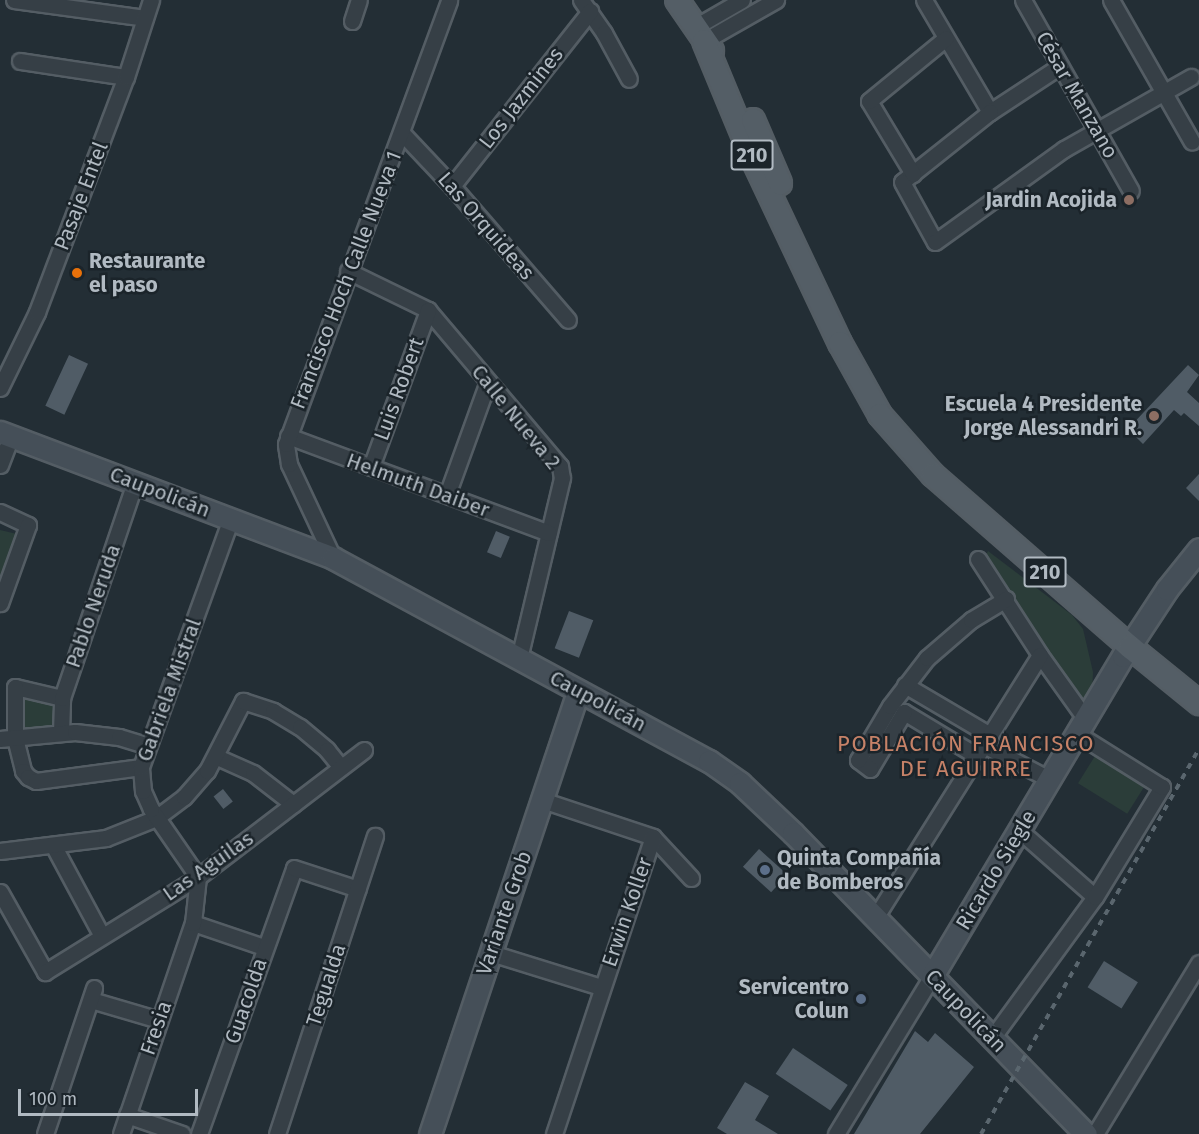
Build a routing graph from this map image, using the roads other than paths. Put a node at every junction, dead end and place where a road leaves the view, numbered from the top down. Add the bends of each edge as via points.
1 (16, 0) edge
2 (151, 0) edge
3 (359, 0) edge
4 (449, 0) edge
5 (677, 0) edge
6 (742, 0) edge
7 (776, 0) edge
8 (924, 0) edge
9 (1023, 0) edge
10 (1111, 0) edge
11 (585, 6) edge
12 (145, 18) junction
13 (352, 21) dead end
14 (699, 34) junction
15 (946, 38) junction
16 (20, 61) dead end
17 (1060, 66) junction
18 (1191, 76) dead end
19 (126, 77) junction
20 (629, 79) dead end
21 (1163, 92) junction
22 (990, 112) junction
23 (1098, 132) junction
24 (402, 133) junction
25 (1192, 142) dead end
26 (907, 178) junction
27 (452, 186) junction
28 (1131, 190) dead end
29 (348, 271) junction
30 (428, 310) junction
31 (568, 320) dead end
32 (488, 382) junction
33 (0, 388) edge
34 (5, 434) edge
35 (288, 436) junction
36 (0, 465) edge
37 (371, 467) junction
38 (135, 482) junction
39 (447, 495) junction
40 (0, 512) edge
41 (231, 519) junction
42 (549, 533) junction
43 (1199, 549) edge
44 (333, 558) junction
45 (978, 559) dead end
46 (1006, 599) junction
47 (0, 603) edge
48 (1130, 647) junction
49 (1040, 655) junction
50 (519, 659) junction
51 (905, 685) junction
52 (578, 691) junction
53 (62, 698) junction
54 (1199, 703) edge
55 (962, 719) junction
56 (1081, 725) junction
57 (61, 732) junction
58 (7, 738) edge
59 (950, 740) junction
60 (148, 746) junction
61 (984, 746) junction
62 (364, 750) dead end
63 (217, 757) junction
64 (141, 767) junction
65 (341, 767) junction
66 (1050, 779) junction
67 (542, 800) junction
68 (293, 804) junction
69 (156, 818) junction
70 (1019, 831) junction
71 (375, 836) dead end
72 (653, 837) junction
73 (52, 845) junction
74 (0, 851) edge
75 (198, 877) junction
76 (691, 878) dead end
77 (358, 889) junction
78 (0, 892) edge
79 (1095, 897) junction
80 (875, 918) junction
81 (193, 923) junction
82 (102, 936) junction
83 (264, 947) junction
84 (490, 952) junction
85 (1199, 963) edge
86 (932, 976) junction
87 (601, 987) junction
88 (159, 1020) junction
89 (992, 1038) junction
90 (127, 1115) junction
91 (45, 1134) edge
92 (121, 1134) edge
93 (182, 1134) edge
94 (199, 1134) edge
95 (277, 1134) edge
96 (430, 1134) edge
97 (554, 1134) edge
98 (836, 1134) edge
99 (1086, 1134) edge
100 (1095, 1134) edge

1 - 12 street
2 - 12 street, Pasaje Entel
3 - 13 street
4 - 24 street, Francisco Hoch Calle Nueva 1
5 - 14 main road, 210
6 - 14 street
7 - 14 street
8 - 15 street
9 - 17 street, César Manzano
10 - 21 street
11 - 20 street
11 - 27 street, Los Jazmines
12 - 19 street, Pasaje Entel
14 - 48 main road, 210 via 731,77 750,112 778,178 804,267 856,376 897,436 933,475
15 - 22 street
15 - 26 street via 869,101
16 - 19 street
17 - 22 street
17 - 23 street, César Manzano
18 - 21 street
19 - 33 street, Pasaje Entel via 37,312
21 - 23 street
21 - 25 street
22 - 26 street
23 - 26 street via 1064,149 935,242
23 - 28 street, César Manzano
24 - 27 street, Las Orquideas
24 - 29 street, Francisco Hoch Calle Nueva 1
27 - 31 street, Las Orquideas
29 - 30 street, Calle Nueva 2
29 - 35 street, Francisco Hoch Calle Nueva 1
30 - 32 street, Calle Nueva 2
30 - 37 street, Luis Robert
32 - 39 street
32 - 42 street, Calle Nueva 2 via 560,466 562,478
34 - 36 street
34 - 38 street, Caupolicán
35 - 37 street, Helmuth Daiber
35 - 44 street, Francisco Hoch Calle Nueva 1 via 287,458
37 - 39 street, Helmuth Daiber
38 - 41 street, Caupolicán
38 - 53 street, Pablo Neruda
39 - 42 street, Helmuth Daiber
40 - 47 street via 28,525
41 - 44 street, Caupolicán
41 - 60 street, Gabriela Mistral
42 - 50 street, Calle Nueva 2
43 - 48 street, Ricardo Siegle via 1167,589
44 - 50 street, Caupolicán
45 - 46 street
46 - 49 street
46 - 51 street via 955,632
48 - 54 main road, 210
48 - 56 street, Ricardo Siegle
49 - 56 street
49 - 61 street
50 - 52 street, Caupolicán
51 - 55 street
51 - 59 street via 858,760 870,769 904,712
52 - 67 street, Variante Grob
52 - 80 street, Caupolicán via 694,752 740,783
53 - 57 street, Pablo Neruda
53 - 58 street via 15,687
55 - 59 street
55 - 61 street
56 - 66 street, Ricardo Siegle
56 - 79 street via 1162,787
57 - 58 street
57 - 60 street via 104,735
58 - 64 street via 22,771 36,781
59 - 61 street
60 - 64 street, Gabriela Mistral
61 - 66 street
61 - 80 street
62 - 65 street, Las Aguilas
63 - 65 street via 243,701 273,711 300,727
63 - 68 street via 253,773
63 - 69 street via 190,791
64 - 69 street, Gabriela Mistral via 143,791
65 - 68 street, Las Aguilas
66 - 70 street, Ricardo Siegle
67 - 72 street
67 - 84 street, Variante Grob
68 - 75 street, Las Aguilas
69 - 73 street via 106,838
69 - 75 street, Gabriela Mistral
70 - 79 street
70 - 86 street, Ricardo Siegle
71 - 77 street, Tegualda
72 - 76 street
72 - 87 street, Erwin Koller
73 - 74 street
73 - 82 street
75 - 81 street
75 - 82 street, Las Aguilas
77 - 83 street, Guacolda via 294,868
77 - 95 street, Tegualda
78 - 82 street, Las Aguilas via 45,972
79 - 89 street
80 - 86 street, Caupolicán
81 - 83 street
81 - 88 street, Fresia
83 - 94 street, Guacolda
84 - 87 street, Erwin Koller
84 - 96 street, Variante Grob
85 - 100 street
86 - 89 street, Caupolicán
86 - 98 street, Ricardo Siegle
87 - 97 street, Erwin Koller
88 - 90 street, Fresia
88 - 91 street via 93,994
89 - 99 street, Caupolicán
90 - 92 street, Fresia
90 - 93 street

